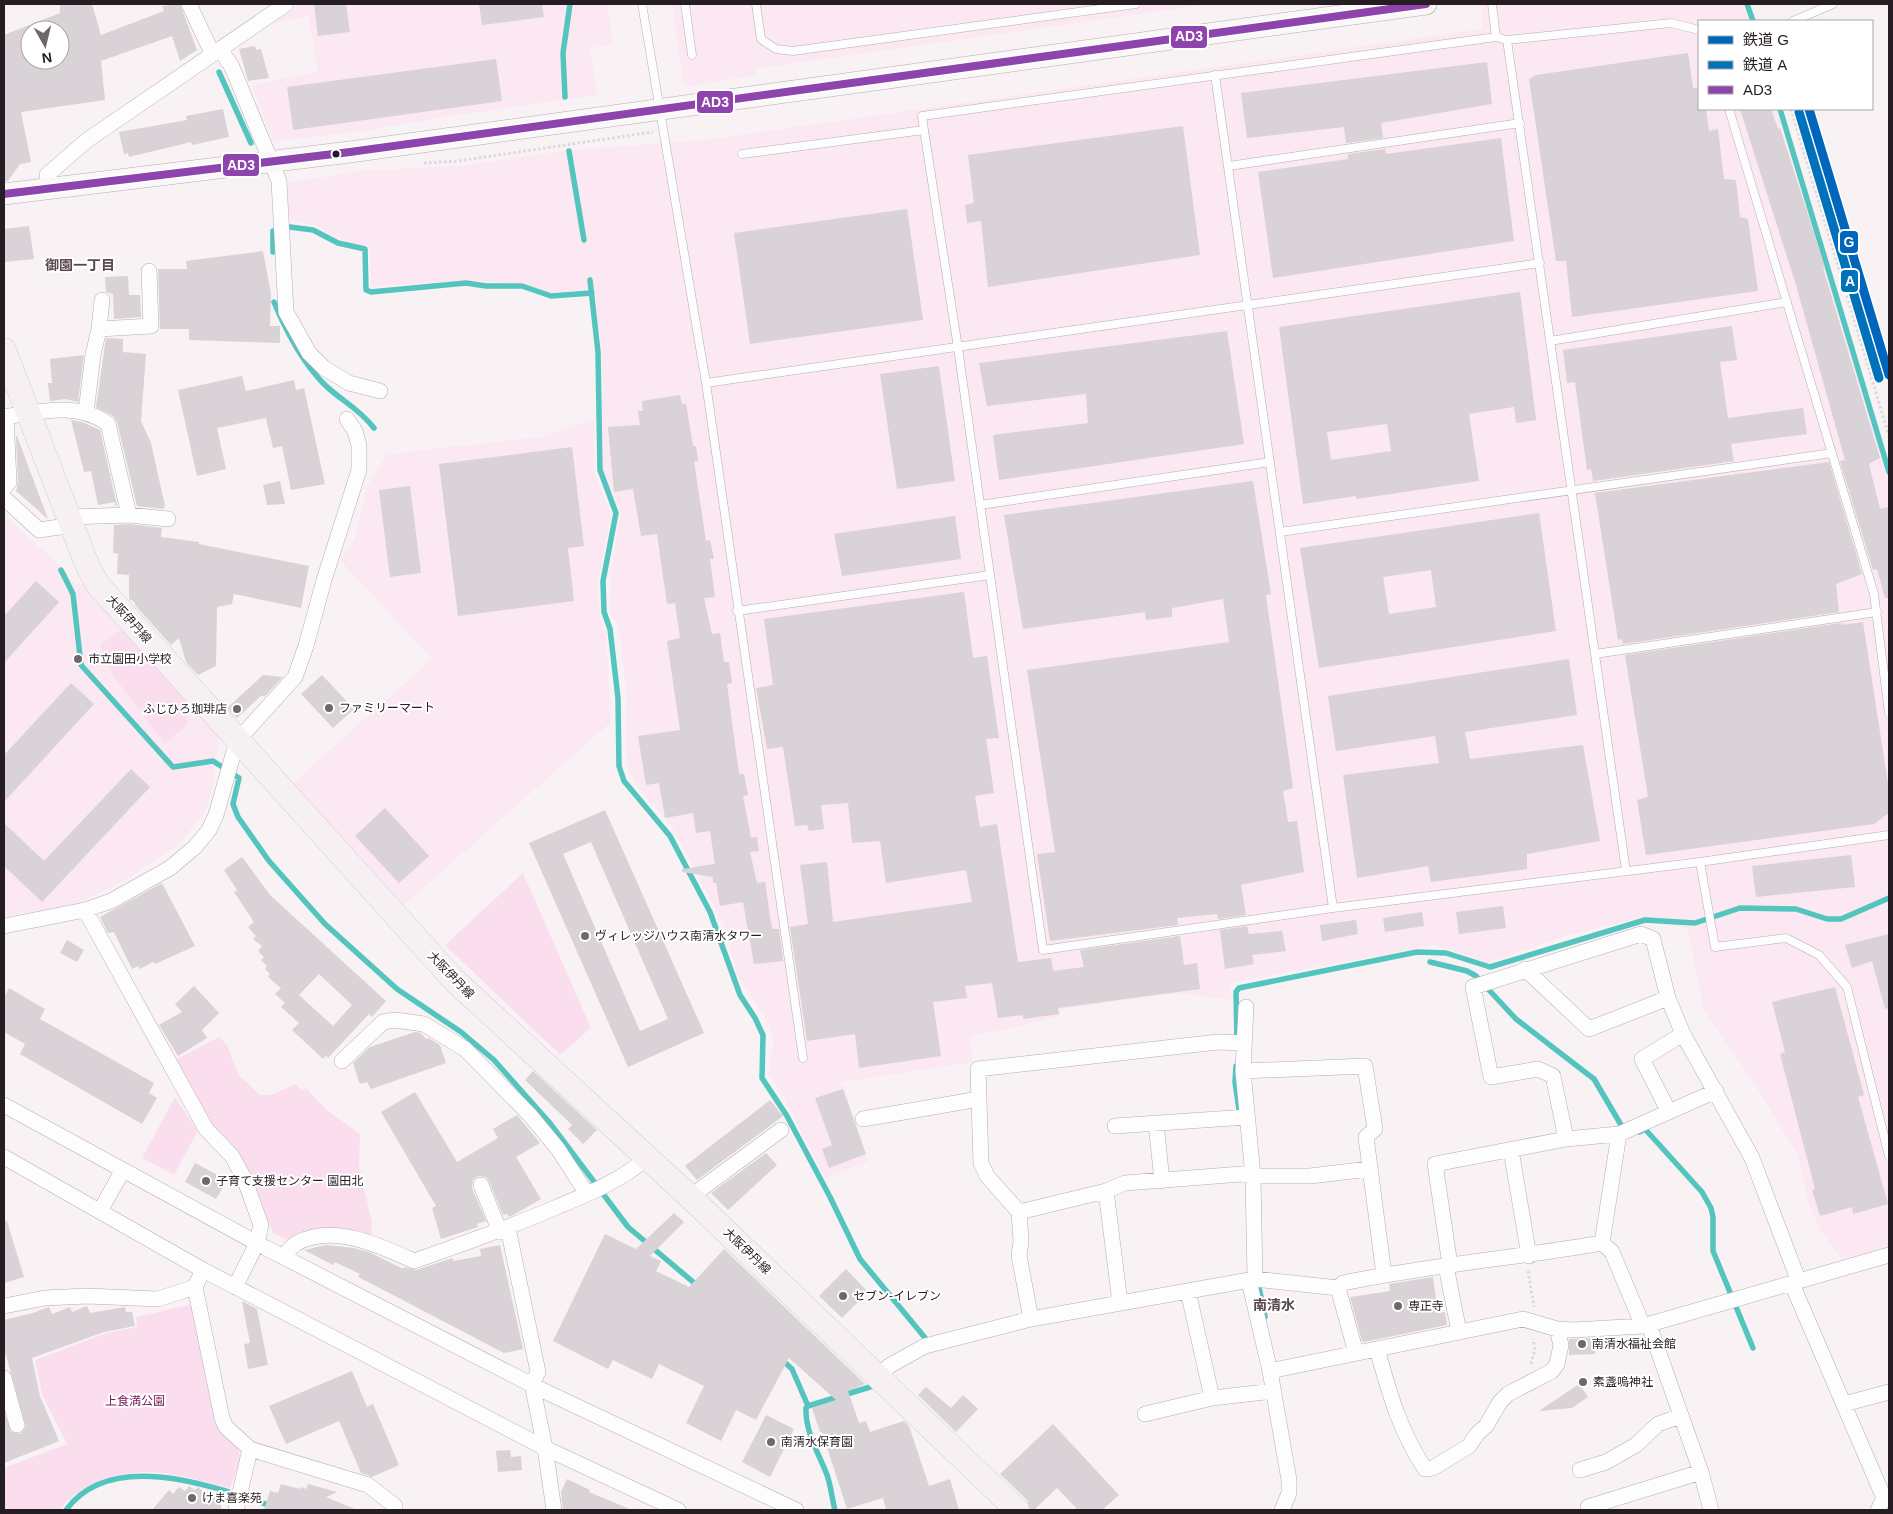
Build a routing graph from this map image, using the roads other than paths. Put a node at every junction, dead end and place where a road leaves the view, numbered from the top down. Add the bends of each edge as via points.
1 (189, 4) edge
2 (286, 4) edge
3 (642, 4) edge
4 (684, 4) edge
5 (756, 4) edge
6 (1136, 4) edge
7 (1426, 4) edge
8 (1492, 4) edge
9 (1833, 4) edge
10 (1795, 20) edge
11 (1698, 30) edge
12 (1496, 37) junction
13 (1506, 40) junction
14 (216, 51) junction
15 (692, 55) dead end
16 (1215, 74) junction
17 (659, 110) junction
18 (1729, 110) edge
19 (1520, 122) junction
20 (924, 130) junction
21 (742, 154) dead end
22 (272, 162) junction
23 (1229, 166) junction
24 (47, 188) junction
25 (4, 194) edge
26 (1540, 263) junction
27 (150, 271) dead end
28 (102, 300) dead end
29 (1787, 302) junction
30 (1249, 306) junction
31 (99, 329) junction
32 (1550, 341) junction
33 (958, 348) junction
34 (4, 350) edge
35 (706, 383) junction
36 (380, 391) dead end
37 (86, 412) junction
38 (29, 414) junction
39 (5, 417) edge
40 (347, 419) dead end
41 (1832, 453) junction
42 (1270, 462) junction
43 (4, 488) edge
44 (1571, 490) junction
45 (4, 498) edge
46 (980, 505) junction
47 (129, 515) junction
48 (168, 520) dead end
49 (71, 521) junction
50 (1280, 532) junction
51 (990, 575) junction
52 (737, 611) junction
53 (1876, 612) junction
54 (1594, 654) junction
55 (1889, 713) edge
56 (237, 741) junction
57 (1889, 835) edge
58 (1700, 862) junction
59 (1626, 871) junction
60 (1333, 908) junction
61 (85, 910) junction
62 (4, 926) edge
63 (1525, 969) junction
64 (1668, 998) junction
65 (1246, 1007) dead end
66 (1683, 1034) junction
67 (1238, 1043) junction
68 (803, 1058) dead end
69 (342, 1061) dead end
70 (1243, 1071) junction
71 (1716, 1091) junction
72 (979, 1099) junction
73 (4, 1105) edge
74 (1668, 1112) junction
75 (1242, 1117) junction
76 (863, 1119) dead end
77 (1156, 1123) junction
78 (1115, 1126) dead end
79 (780, 1130) dead end
80 (1619, 1134) junction
81 (1566, 1139) junction
82 (1511, 1150) junction
83 (1889, 1156) edge
84 (4, 1157) edge
85 (646, 1158) junction
86 (1369, 1169) junction
87 (123, 1170) junction
88 (1248, 1175) junction
89 (1162, 1181) junction
90 (481, 1185) dead end
91 (1106, 1191) junction
92 (587, 1194) junction
93 (690, 1197) junction
94 (100, 1211) junction
95 (1019, 1212) junction
96 (504, 1230) junction
97 (258, 1243) junction
98 (1602, 1243) junction
99 (1889, 1255) edge
100 (282, 1256) junction
101 (1527, 1256) junction
102 (1448, 1266) junction
103 (203, 1270) junction
104 (1384, 1274) junction
105 (1255, 1275) junction
106 (1795, 1283) junction
107 (195, 1286) junction
108 (235, 1286) junction
109 (1338, 1288) junction
110 (1188, 1291) junction
111 (1120, 1303) junction
112 (4, 1306) edge
113 (1031, 1319) junction
114 (1646, 1326) junction
115 (1557, 1329) junction
116 (1459, 1332) junction
117 (1377, 1349) junction
118 (1356, 1353) junction
119 (1274, 1371) junction
120 (4, 1378) edge
121 (878, 1378) junction
122 (532, 1384) junction
123 (1274, 1391) junction
124 (1889, 1392) edge
125 (1212, 1398) junction
126 (1844, 1404) junction
127 (1145, 1414) dead end
128 (1681, 1416) junction
129 (17, 1425) dead end
130 (545, 1448) junction
131 (250, 1450) junction
132 (1580, 1470) dead end
133 (1701, 1472) junction
134 (1884, 1502) edge
135 (395, 1506) dead end
136 (1588, 1507) dead end
137 (236, 1510) edge
138 (554, 1510) edge
139 (678, 1510) edge
140 (796, 1510) edge
141 (1018, 1510) edge
142 (1282, 1510) edge
143 (1712, 1510) edge

1 - 14 street
2 - 14 street
3 - 17 lane
4 - 15 lane
5 - 6 lane via 761,39 776,49 793,51
7 - 17 main road
8 - 12 lane
9 - 10 lane
11 - 13 lane via 1671,23
12 - 13 lane
12 - 16 lane
13 - 19 lane
14 - 22 street via 232,67
14 - 24 street via 86,141 46,175
16 - 20 lane via 922,116
16 - 23 lane
17 - 22 main road
17 - 35 lane
18 - 29 lane
19 - 23 lane
19 - 26 lane
20 - 21 lane
20 - 33 lane
22 - 24 main road
22 - 36 street via 280,181 286,312 309,353 324,368 349,383
23 - 30 lane
24 - 25 main road
26 - 30 lane
26 - 32 lane
27 - 31 street via 151,326
28 - 31 street
29 - 32 lane
29 - 41 lane
30 - 33 lane
30 - 42 lane
31 - 37 street
32 - 44 lane
33 - 35 lane
33 - 46 lane
34 - 38 main road, 大阪伊丹線
35 - 52 lane
37 - 38 street via 68,409
37 - 47 street via 108,424
38 - 39 street
38 - 49 main road, 大阪伊丹線
39 - 43 street via 9,482
40 - 56 street via 359,445 359,470 295,678
41 - 44 lane
41 - 53 lane via 1874,594
42 - 46 lane
42 - 50 lane
44 - 50 lane
44 - 54 lane
45 - 49 street via 39,530
46 - 51 lane
47 - 48 street
47 - 49 street
49 - 56 main road, 大阪伊丹線 via 98,585
50 - 60 lane
51 - 52 lane
51 - 60 lane via 1043,950
52 - 68 lane
53 - 54 lane
53 - 55 lane
54 - 59 lane
56 - 61 street via 216,815 195,847 170,868 141,885
56 - 85 main road, 大阪伊丹線 via 455,982
57 - 58 lane
58 - 59 lane
58 - 83 lane via 1715,947 1786,938 1819,955 1847,988
59 - 60 lane
61 - 62 street
61 - 97 street via 206,1129 232,1156 244,1178 261,1225
63 - 64 street via 1589,1029
63 - 64 street via 1640,934 1653,939
63 - 81 street via 1473,987 1491,1076 1538,1069 1553,1076
64 - 66 street
65 - 67 street
66 - 71 street
66 - 74 street via 1642,1059
67 - 70 street
67 - 72 street via 1218,1042 978,1068
69 - 92 street via 383,1022 395,1020 424,1024 465,1049 530,1115
70 - 75 street
70 - 86 street via 1365,1066 1375,1129 1366,1137
71 - 74 street
71 - 106 street via 1752,1158
72 - 76 street
72 - 95 street via 981,1162 987,1176
73 - 87 street
74 - 80 street
75 - 77 street
75 - 88 street
77 - 78 street
77 - 89 street
79 - 93 street
80 - 81 street
80 - 98 street
81 - 82 street
82 - 101 street
82 - 102 street via 1435,1164
84 - 94 street
85 - 92 street via 629,1173
85 - 93 main road, 大阪伊丹線
86 - 88 street via 1310,1176
86 - 104 street
87 - 94 street
87 - 97 street
88 - 89 street
88 - 105 street
89 - 91 street via 1125,1183
90 - 96 street
91 - 95 street
91 - 111 street
92 - 96 street
93 - 121 main road, 大阪伊丹線
94 - 103 street
95 - 113 street via 1019,1256
96 - 100 street via 414,1261 366,1239 345,1237 311,1238
96 - 122 street via 538,1372
97 - 100 street
97 - 108 street
98 - 101 street
98 - 114 street via 1612,1252
99 - 106 street
100 - 122 street
101 - 102 street
102 - 104 street
102 - 116 street
103 - 107 street
103 - 108 street
104 - 109 street via 1344,1283
105 - 109 street
105 - 110 street
105 - 119 street
106 - 114 street
106 - 126 street
107 - 112 street via 158,1300 87,1296 45,1298
107 - 131 street via 222,1418 226,1427
108 - 130 street
109 - 118 street
110 - 111 street
110 - 125 street
111 - 113 street
113 - 121 street via 925,1346 889,1366
114 - 115 street
114 - 128 street
115 - 116 street via 1523,1319
115 - 117 street via 1561,1345 1552,1371 1508,1394 1469,1446 1425,1470 1395,1414
116 - 117 street
117 - 118 street
118 - 119 street
119 - 123 street
120 - 129 street
121 - 141 main road, 大阪伊丹線
122 - 130 street
122 - 140 street
123 - 125 street
123 - 142 street via 1289,1480 1289,1493
124 - 126 street
125 - 127 street
126 - 134 street
128 - 132 street via 1658,1424 1636,1445 1606,1462
128 - 133 street
130 - 138 street
130 - 139 street
131 - 135 street via 368,1485
131 - 137 street
133 - 136 street
133 - 143 street

